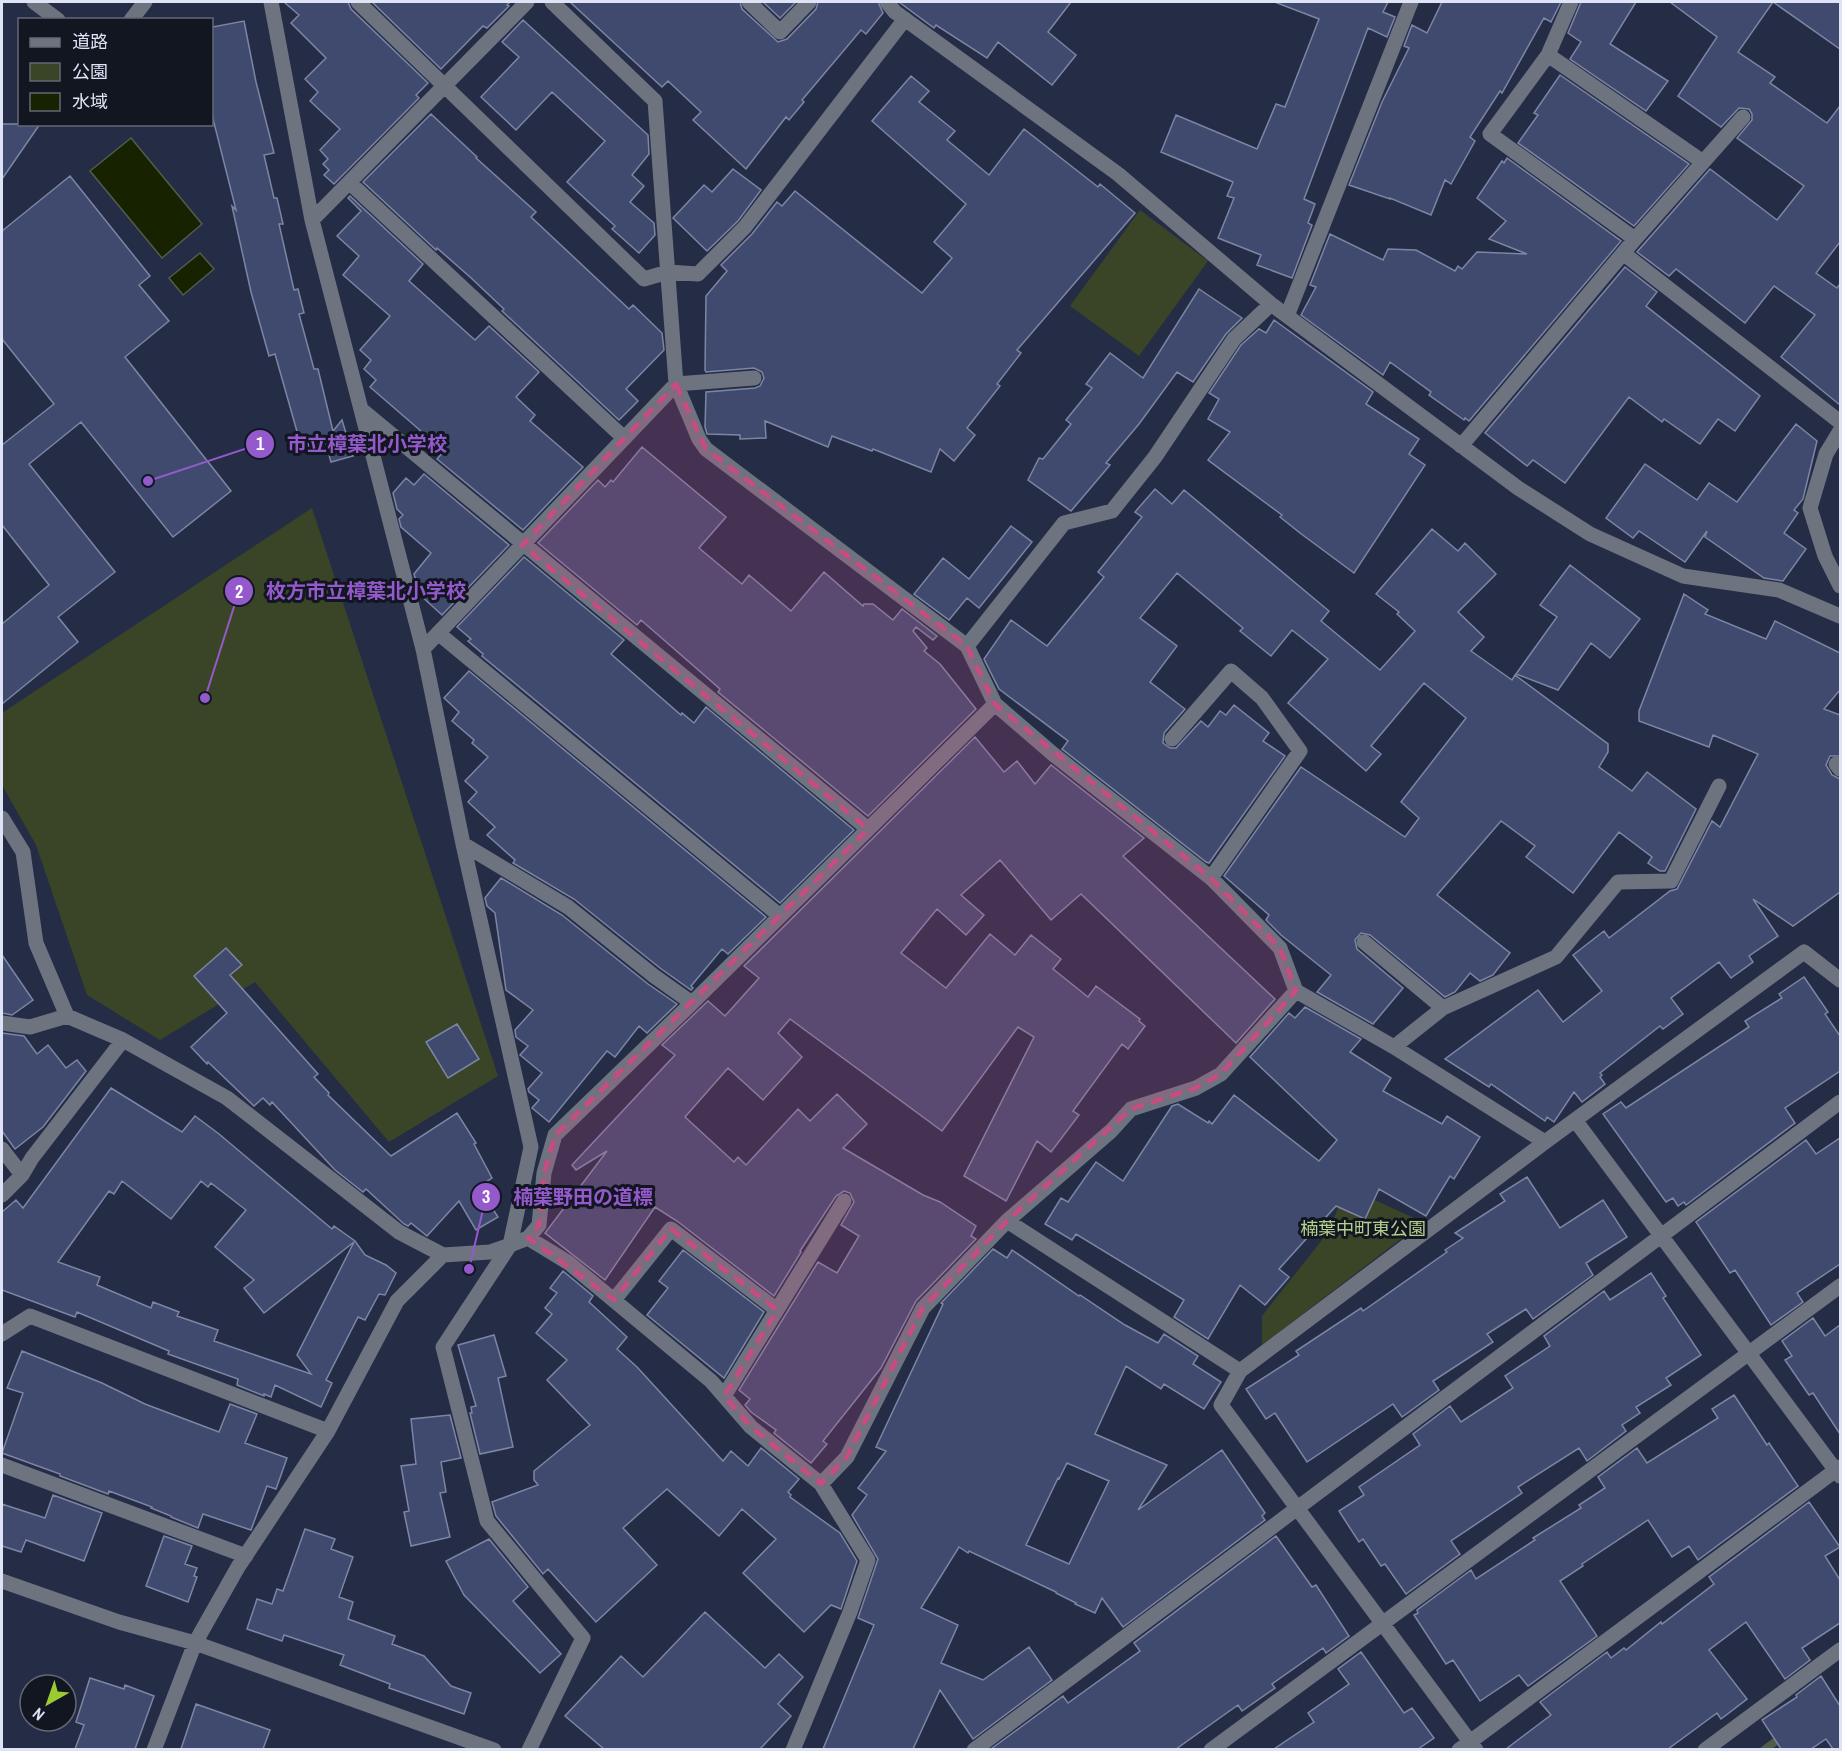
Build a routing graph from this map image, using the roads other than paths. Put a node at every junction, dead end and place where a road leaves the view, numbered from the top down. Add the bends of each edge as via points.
1 (34, 2) edge
2 (146, 2) edge
3 (271, 2) edge
4 (358, 2) edge
5 (527, 2) edge
6 (552, 2) edge
7 (749, 2) edge
8 (809, 2) edge
9 (887, 2) edge
10 (1411, 2) edge
11 (1571, 2) edge
12 (55, 18) edge
13 (133, 18) edge
14 (905, 19) junction
15 (1548, 55) junction
16 (445, 86) junction
17 (1743, 117) dead end
18 (1703, 162) junction
19 (350, 183) junction
20 (312, 220) junction
21 (1635, 239) junction
22 (1623, 253) junction
23 (668, 272) junction
24 (1271, 304) junction
25 (1287, 316) junction
26 (754, 378) dead end
27 (676, 384) junction
28 (362, 410) junction
29 (1840, 422) edge
30 (1840, 431) edge
31 (624, 438) junction
32 (1461, 446) junction
33 (522, 545) junction
34 (1840, 586) edge
35 (1840, 616) edge
36 (438, 633) junction
37 (966, 646) junction
38 (423, 649) junction
39 (995, 704) junction
40 (1172, 739) dead end
41 (1719, 786) dead end
42 (2, 818) edge
43 (868, 829) junction
44 (463, 844) junction
45 (1211, 879) junction
46 (780, 916) junction
47 (1364, 942) dead end
48 (1840, 980) edge
49 (1296, 991) junction
50 (692, 1003) junction
51 (1443, 1008) junction
52 (68, 1016) junction
53 (2, 1023) edge
54 (123, 1040) junction
55 (1394, 1047) junction
56 (1840, 1102) edge
57 (1575, 1120) junction
58 (1545, 1142) junction
59 (2, 1149) edge
60 (22, 1175) junction
61 (2, 1195) edge
62 (844, 1201) dead end
63 (1007, 1221) junction
64 (1662, 1236) junction
65 (528, 1238) junction
66 (510, 1245) junction
67 (443, 1255) junction
68 (1840, 1286) edge
69 (614, 1300) junction
70 (777, 1310) junction
71 (2, 1334) edge
72 (1749, 1353) junction
73 (1240, 1371) junction
74 (724, 1396) junction
75 (328, 1431) junction
76 (2, 1465) edge
77 (1839, 1471) edge
78 (821, 1484) junction
79 (1298, 1508) junction
80 (246, 1556) junction
81 (2, 1581) edge
82 (1382, 1623) junction
83 (195, 1643) junction
84 (1840, 1650) edge
85 (1468, 1747) edge
86 (154, 1749) edge
87 (494, 1749) edge
88 (528, 1749) edge
89 (793, 1749) edge
90 (974, 1749) edge
91 (1211, 1749) edge
92 (1705, 1749) edge

1 - 12 street
2 - 13 street
3 - 20 street
4 - 16 street
5 - 16 street
6 - 23 street via 655,101
7 - 8 street via 780,32
9 - 14 street
10 - 25 street
11 - 15 street
14 - 23 street via 745,227 698,274
14 - 24 street via 1118,174
15 - 18 street
15 - 21 street via 1490,134
16 - 19 street
16 - 23 street via 644,279
17 - 18 street
18 - 21 street
19 - 20 street
19 - 31 street
20 - 28 street
21 - 22 street
22 - 29 street
22 - 32 street
23 - 27 street
24 - 25 street
24 - 37 street via 1234,339 1155,457 1112,511 1064,523
25 - 32 street
26 - 27 street
27 - 31 street
27 - 37 street via 706,449
28 - 33 street
28 - 38 street
30 - 34 street via 1826,454 1810,508 1825,556
31 - 33 street
32 - 35 street via 1590,534 1683,576 1779,591
33 - 36 street
33 - 43 street
36 - 38 street
36 - 46 street
37 - 39 street
38 - 44 street
39 - 43 street
39 - 45 street
40 - 45 street via 1231,671 1262,698 1300,751
41 - 51 street via 1671,881 1617,882 1556,957
42 - 52 street via 23,852 36,943
43 - 46 street
44 - 50 street via 568,907
44 - 66 street via 531,1147
45 - 49 street via 1280,948
46 - 50 street
47 - 51 street
48 - 57 street via 1803,952
49 - 55 street
49 - 63 street via 1221,1074 1196,1088 1131,1109
50 - 65 street via 555,1135 544,1173 539,1225
51 - 55 street
52 - 53 street via 30,1027
52 - 54 street
54 - 60 street
54 - 67 street via 226,1098 399,1232
55 - 58 street
56 - 64 street
57 - 58 street
57 - 64 street
58 - 73 street
59 - 60 street
60 - 61 street
62 - 70 street
63 - 73 street
63 - 78 street via 923,1308 847,1457
64 - 72 street
64 - 79 street
65 - 66 street
65 - 69 street via 568,1263
66 - 67 street via 490,1252
66 - 88 street via 443,1347 487,1521 583,1638
67 - 75 street via 397,1301
68 - 72 street
69 - 70 street via 671,1229
69 - 74 street
70 - 74 street
71 - 75 street via 30,1316
72 - 77 street
72 - 82 street
73 - 79 street via 1221,1405
74 - 78 street via 751,1427
75 - 80 street
76 - 80 street
77 - 85 street
78 - 89 street via 868,1560
79 - 82 street
79 - 90 street
80 - 83 street
81 - 83 street via 119,1622
82 - 85 street
82 - 91 street
83 - 86 street
83 - 87 street
84 - 92 street

